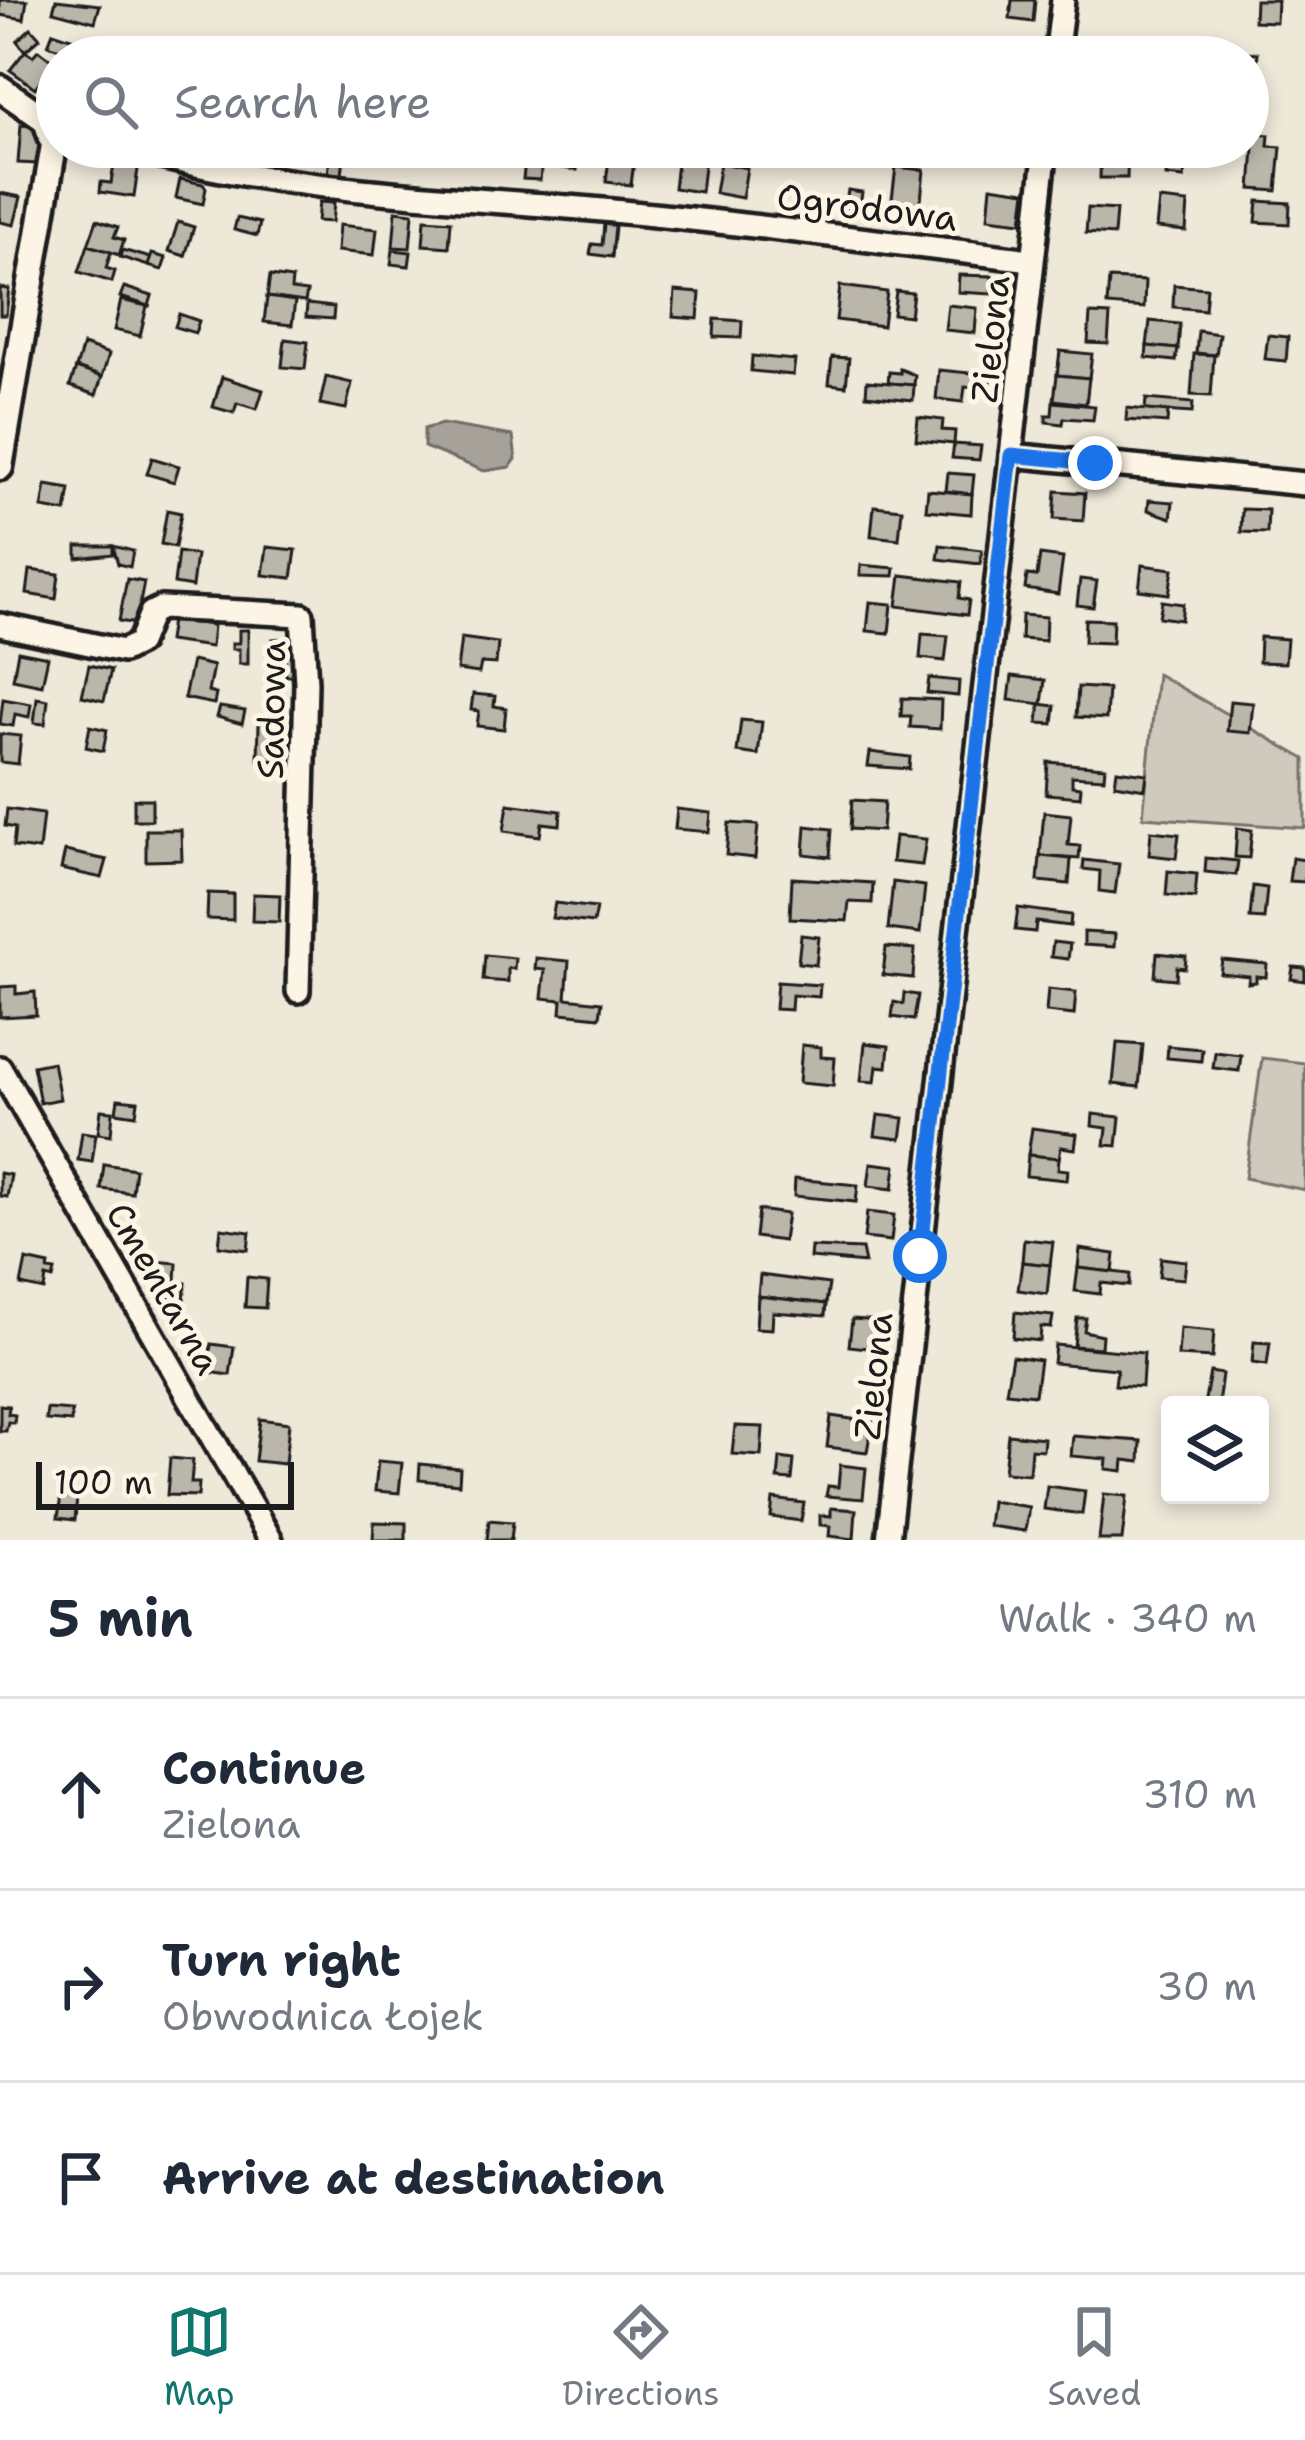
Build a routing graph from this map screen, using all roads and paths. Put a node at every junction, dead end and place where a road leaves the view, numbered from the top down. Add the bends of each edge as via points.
1 (1063, 0) edge
2 (1059, 36) edge
3 (0, 88) edge
4 (36, 113) edge
5 (50, 168) edge
6 (222, 168) edge
7 (1043, 168) edge
8 (1032, 260) junction
9 (1011, 455) junction
10 (0, 467) edge
11 (1305, 484) edge
12 (0, 625) edge
13 (298, 992) dead end
14 (0, 1068) edge
15 (271, 1540) edge
16 (888, 1540) edge

1 - 2 street
3 - 4 street
5 - 10 street
6 - 8 street, Ogrodowa via 379,194
7 - 8 street, Zielona
8 - 9 street, Zielona
9 - 11 street
9 - 16 street, Zielona
12 - 13 street, Sadowa via 124,651 161,608 302,615
14 - 15 street, Cmentarna

